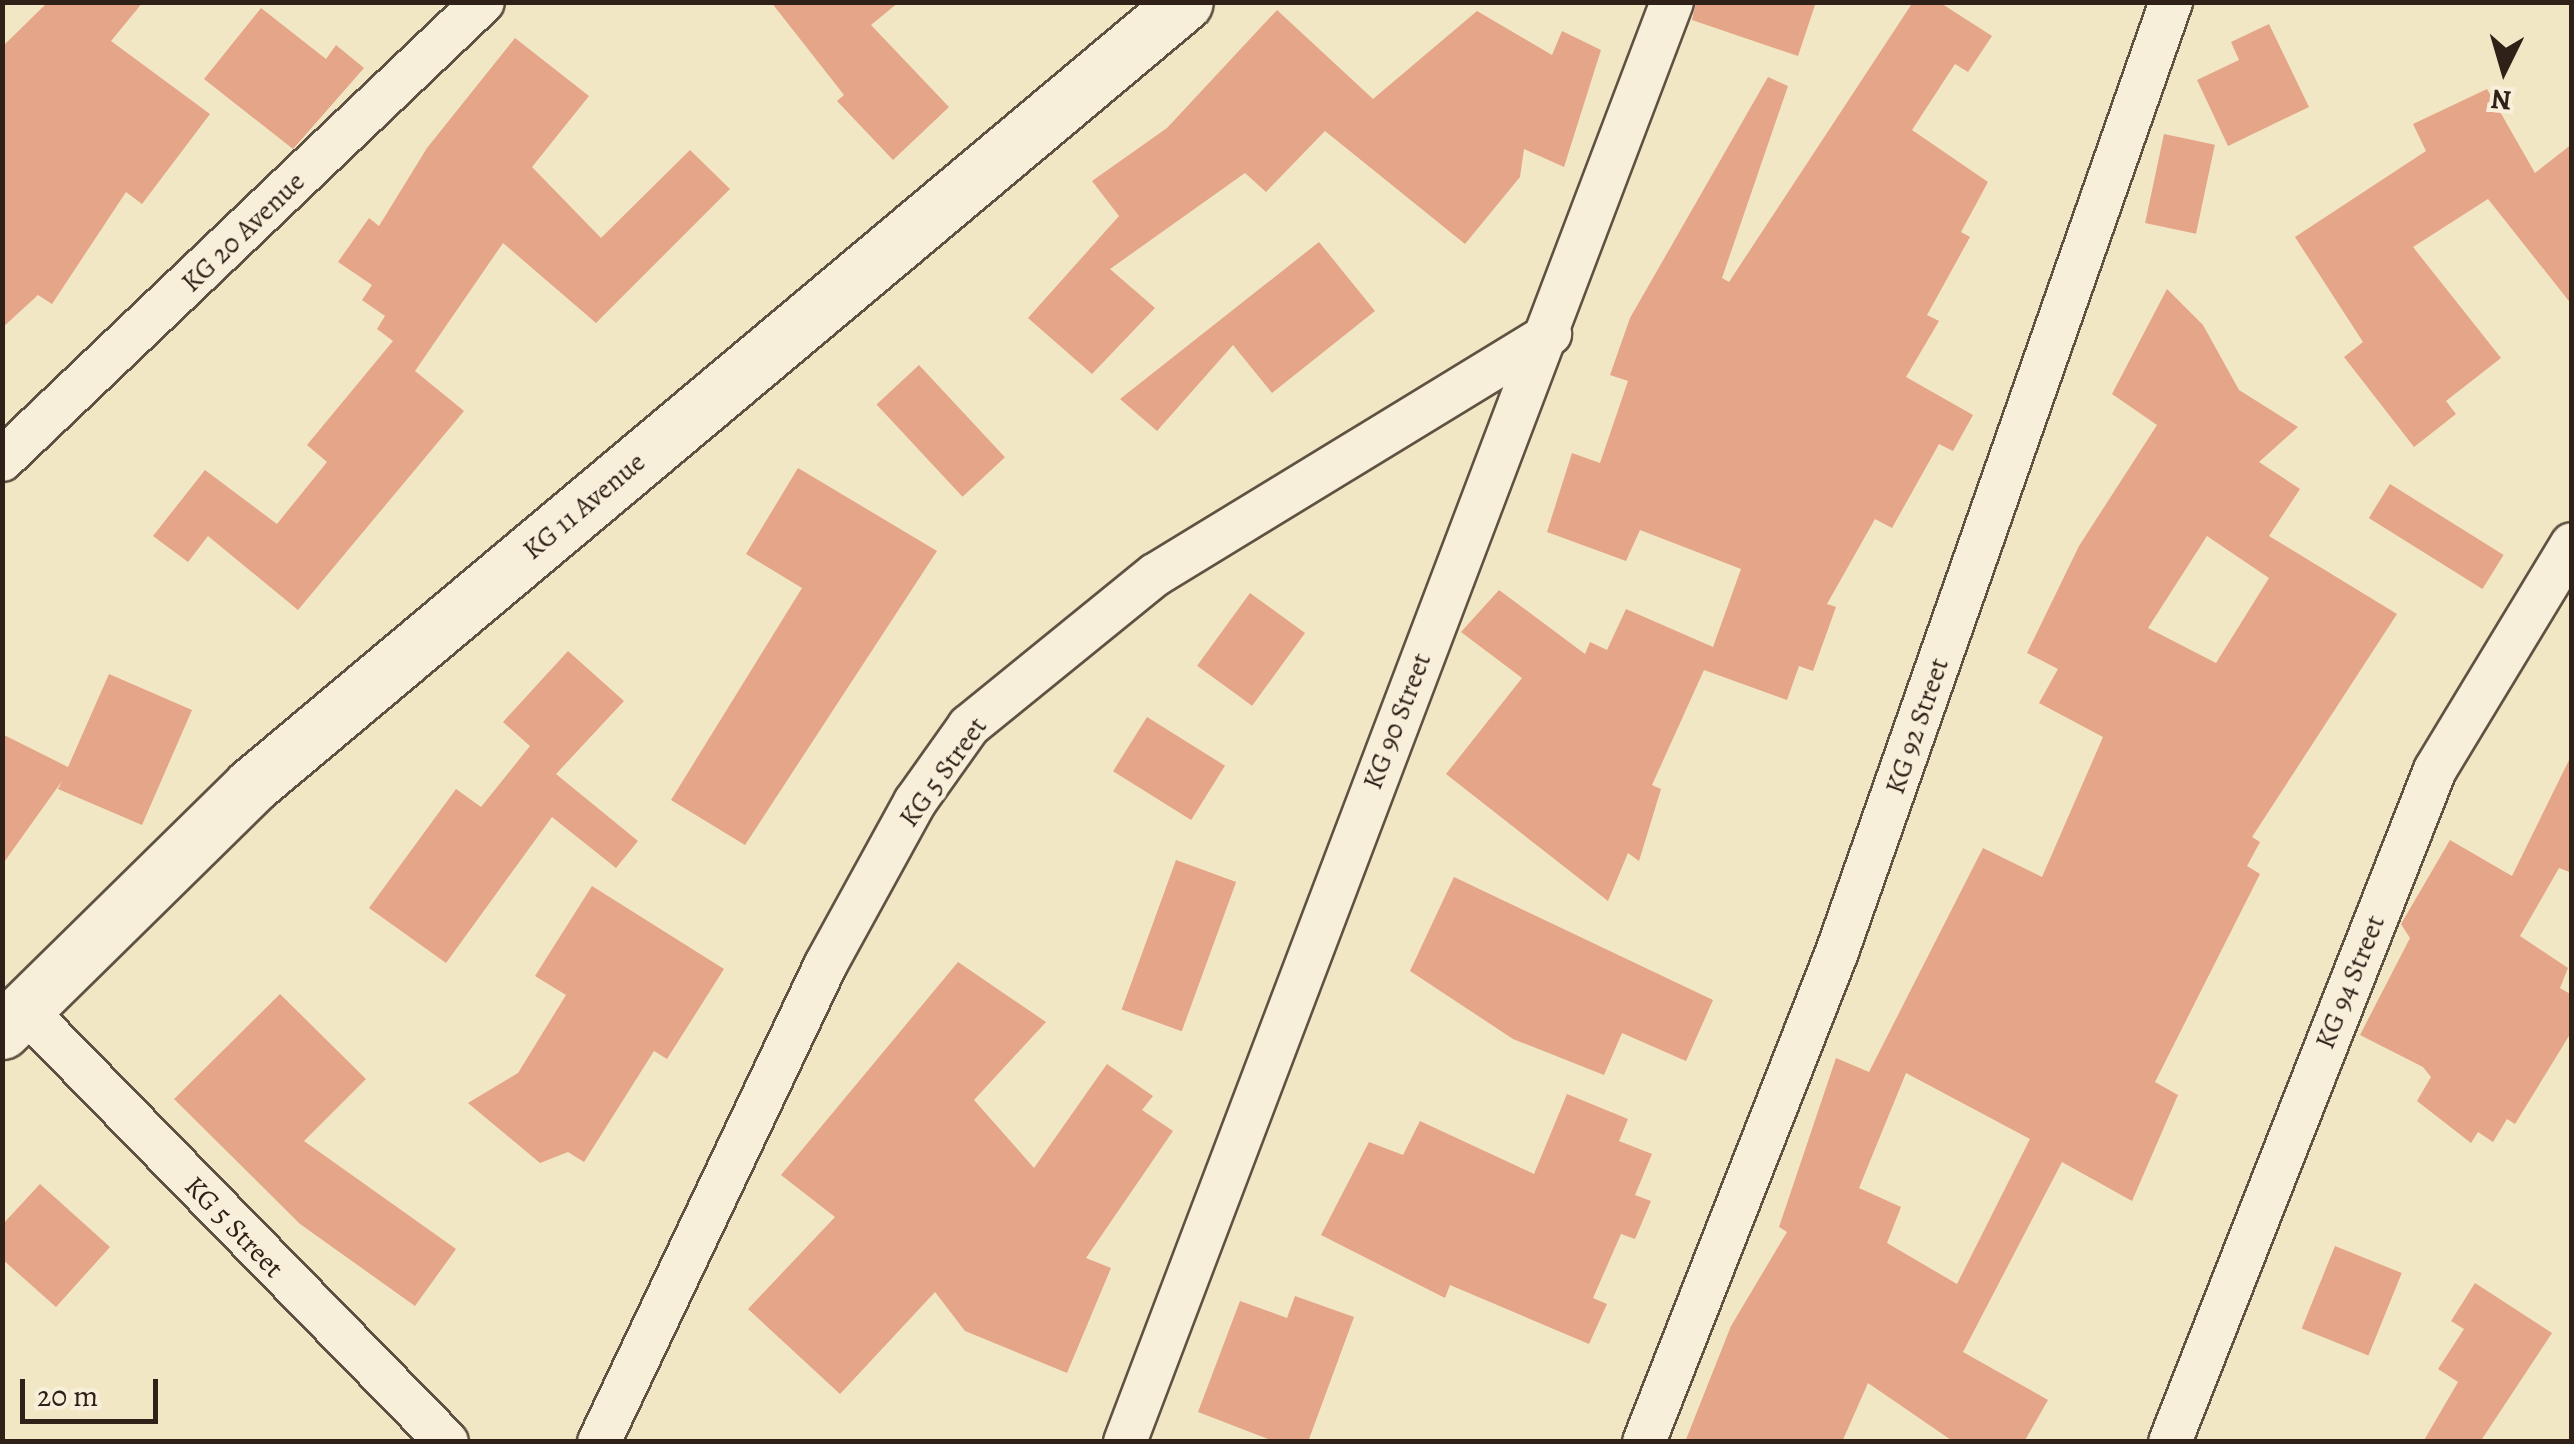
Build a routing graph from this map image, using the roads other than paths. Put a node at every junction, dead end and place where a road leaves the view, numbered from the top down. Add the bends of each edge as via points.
1 (483, 2) edge
2 (1185, 2) edge
3 (1672, 2) edge
4 (2172, 2) edge
5 (1550, 334) junction
6 (2, 460) edge
7 (2572, 544) edge
8 (13, 1020) edge
9 (447, 1442) edge
10 (599, 1442) edge
11 (1125, 1442) edge
12 (1644, 1442) edge
13 (2170, 1442) edge

1 - 6 street, KG 20 Avenue
2 - 8 main road, KG 11 Avenue via 251,786
3 - 5 street, KG 90 Street
4 - 12 street, KG 92 Street via 1838,952
5 - 10 street, KG 5 Street via 1155,575 969,726 915,802 826,964
5 - 11 street, KG 90 Street via 1228,1150
7 - 13 street, KG 94 Street via 2435,770
8 - 9 street, KG 5 Street

